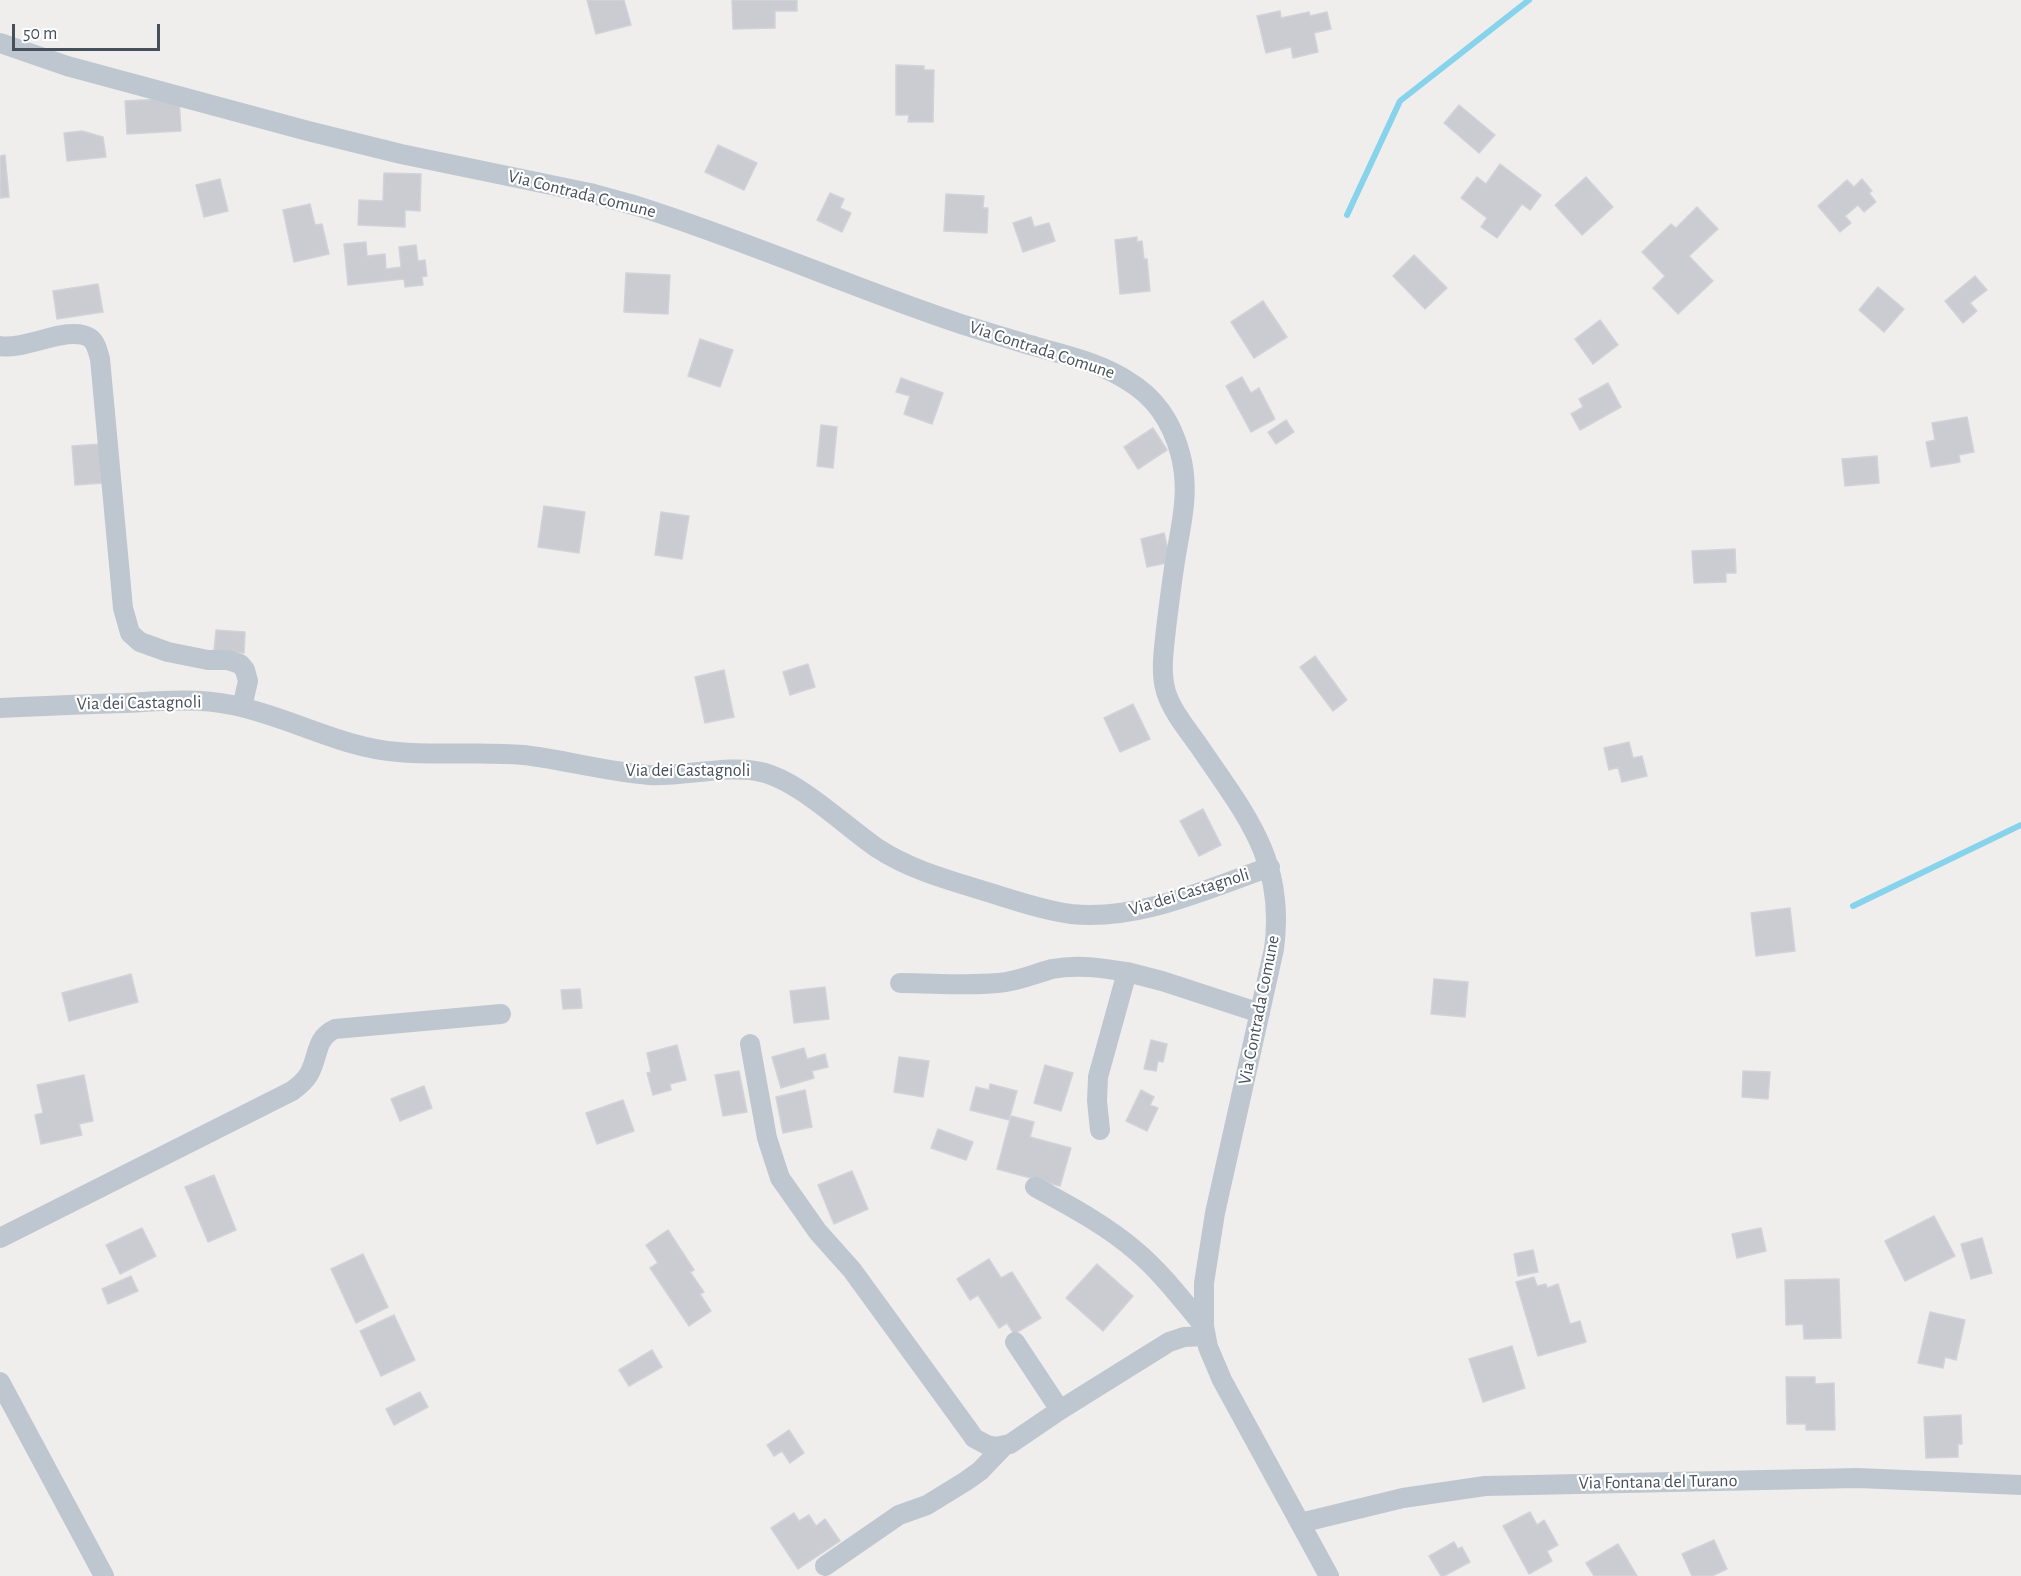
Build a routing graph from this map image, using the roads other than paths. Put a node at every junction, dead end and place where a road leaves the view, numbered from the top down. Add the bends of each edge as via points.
1 (0, 43) edge
2 (0, 346) edge
3 (243, 707) junction
4 (0, 708) edge
5 (1270, 867) junction
6 (1127, 972) junction
7 (900, 983) dead end
8 (1260, 1013) junction
9 (501, 1014) dead end
10 (750, 1044) dead end
11 (1100, 1131) dead end
12 (1035, 1187) dead end
13 (0, 1238) edge
14 (1205, 1331) junction
15 (1015, 1342) dead end
16 (0, 1382) edge
17 (1060, 1410) junction
18 (1004, 1446) junction
19 (2021, 1485) edge
20 (1300, 1523) junction
21 (825, 1566) dead end
22 (104, 1576) edge
23 (1329, 1576) edge

1 - 5 street, Via Contrada Comune via 78,70 308,131 626,202 943,318 1088,362 1131,382 1162,413 1174,435 1184,469 1185,506 1165,635 1166,691 1251,826
2 - 3 street via 13,347 76,334 94,342 100,359 127,626 134,638 157,649 240,664 248,681
3 - 4 street, Via dei Castagnoli via 184,700
3 - 5 street, Via dei Castagnoli via 384,751 521,755 648,775 764,772 787,781 905,864 1064,913 1107,915 1145,909
5 - 8 street, Via Contrada Comune via 1275,892 1275,934
6 - 7 street via 1071,967 998,983
6 - 8 street
6 - 11 street via 1098,1077
8 - 14 street, Via Contrada Comune via 1208,1251 1203,1295
9 - 13 street via 335,1029 324,1035 308,1077 292,1091
10 - 18 street via 767,1138 780,1178 974,1438 987,1445
12 - 14 street via 1129,1245 1167,1281
14 - 17 street via 1169,1342
14 - 20 street, Via Contrada Comune via 1222,1380
15 - 17 street
16 - 22 street
17 - 18 street via 1016,1442
18 - 21 street via 980,1471 939,1499 899,1515
19 - 20 street, Via Fontana del Turano via 1858,1478 1485,1486 1403,1498
20 - 23 street, Via Contrada Comune

